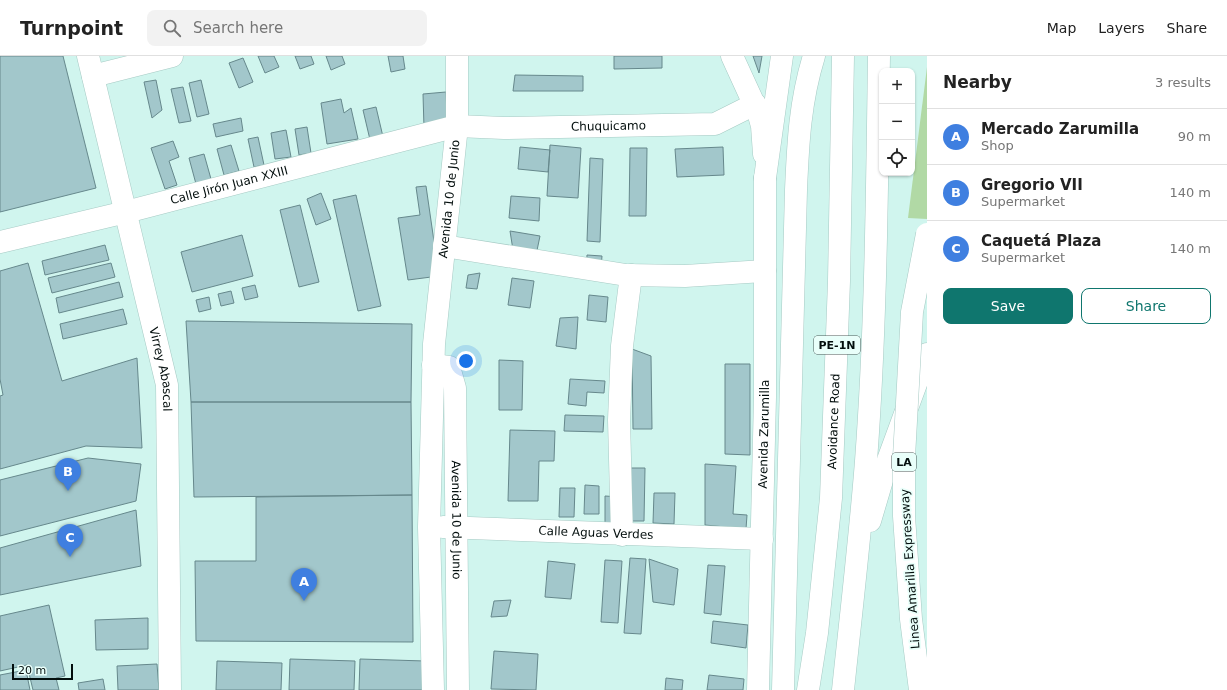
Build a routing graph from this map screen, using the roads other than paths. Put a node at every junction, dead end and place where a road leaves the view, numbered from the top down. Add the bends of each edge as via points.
1 (172, 56) edge
2 (457, 56) edge
3 (732, 56) edge
4 (782, 56) edge
5 (814, 56) edge
6 (843, 56) edge
7 (879, 56) edge
8 (886, 56) edge
9 (91, 66) edge
10 (879, 68) edge
11 (884, 68) edge
12 (755, 104) junction
13 (879, 104) edge
14 (458, 126) junction
15 (765, 178) junction
16 (126, 212) junction
17 (927, 234) edge
18 (0, 242) edge
19 (444, 246) junction
20 (765, 271) junction
21 (631, 275) junction
22 (927, 354) edge
23 (433, 365) junction
24 (429, 527) junction
25 (458, 528) junction
26 (622, 534) junction
27 (762, 539) junction
28 (857, 562) junction
29 (170, 690) edge
30 (433, 690) edge
31 (458, 690) edge
32 (758, 690) edge
33 (783, 690) edge
34 (808, 690) edge
35 (843, 690) edge
36 (920, 690) edge

1 - 9 main road
2 - 14 main road, Avenida 10 de Junio
3 - 12 main road
4 - 15 main road
5 - 33 main road via 806,81 799,122
6 - 34 main road, Avoidance Road / PE-1N via 839,280 831,498 817,633
7 - 10 main road, PE-1N
8 - 11 main road
9 - 16 main road, Virrey Abascal
12 - 14 main road, Chuquicamo via 715,124 504,128
12 - 15 main road via 762,126
13 - 28 main road, PE-1N via 866,460
14 - 16 main road, Calle Jirón Juan XXIII
14 - 19 main road, Avenida 10 de Junio
15 - 20 main road, Avenida Zarumilla
16 - 18 main road, Calle Jirón Juan XXIII
16 - 29 main road, Virrey Abascal via 167,385
17 - 36 main road, Linea Amarilla Expressway / LA, bridge via 912,312 904,457 904,516 910,612
19 - 21 main road
19 - 23 main road, Avenida 10 de Junio
20 - 21 main road via 685,276
20 - 27 main road, Avenida Zarumilla
21 - 26 main road via 622,346 619,420
22 - 28 main road via 888,460
23 - 24 main road, Avenida 10 de Junio
23 - 25 main road, Avenida 10 de Junio via 450,367 455,388
24 - 25 main road, Calle Aguas Verdes
24 - 30 main road, Avenida 10 de Junio
25 - 26 main road, Calle Aguas Verdes
25 - 31 main road, Avenida 10 de Junio
26 - 27 main road, Calle Aguas Verdes
27 - 32 main road, Avenida Zarumilla
28 - 35 main road, PE-1N

